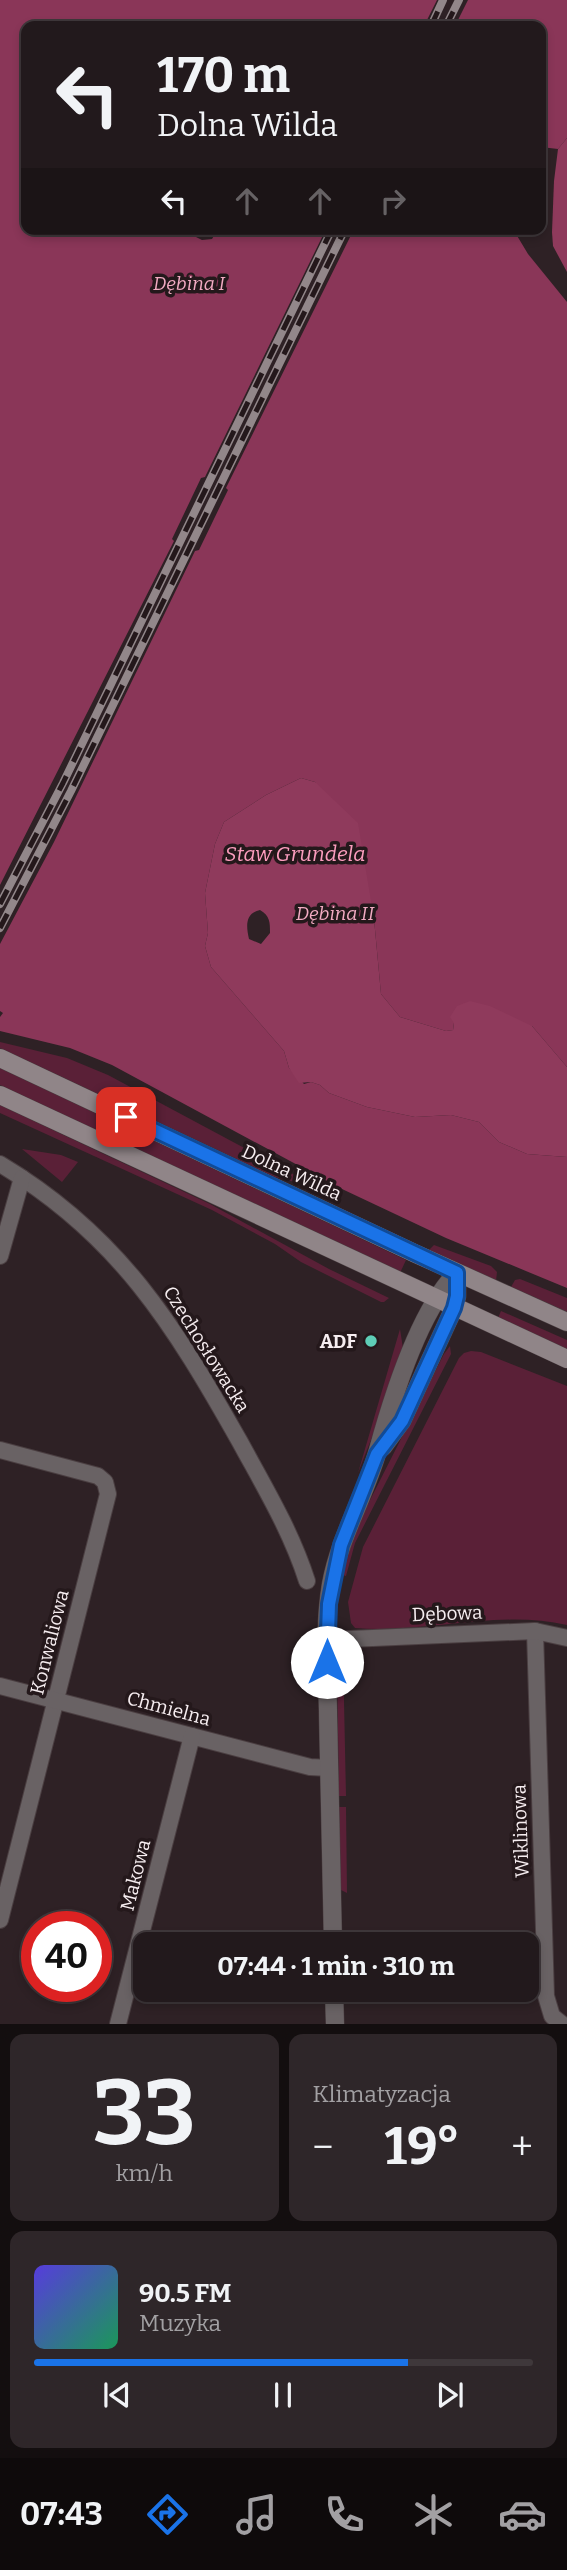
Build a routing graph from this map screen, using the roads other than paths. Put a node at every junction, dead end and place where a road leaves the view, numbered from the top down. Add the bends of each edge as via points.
1 (0, 1058) edge
2 (0, 1095) edge
3 (0, 1164) edge
4 (22, 1178) junction
5 (0, 1256) edge
6 (457, 1273) junction
7 (435, 1299) junction
8 (454, 1308) junction
9 (567, 1322) edge
10 (567, 1359) edge
11 (0, 1450) edge
12 (377, 1454) junction
13 (307, 1581) dead end
14 (535, 1630) junction
15 (567, 1638) edge
16 (327, 1640) junction
17 (0, 1686) edge
18 (56, 1700) junction
19 (192, 1736) junction
20 (329, 1768) junction
21 (0, 1920) edge
22 (333, 1932) edge
23 (334, 2002) edge
24 (118, 2024) edge
25 (335, 2024) edge
26 (562, 2024) edge

1 - 6 main road, Dolna Wilda
2 - 7 main road
3 - 4 street, Czechosłowacka
4 - 5 street
4 - 13 street, Czechosłowacka via 76,1217 159,1308 288,1529
6 - 7 street
6 - 8 street
6 - 9 main road, Dolna Wilda
7 - 8 main road
7 - 12 street via 388,1414
8 - 10 main road
8 - 12 street via 402,1421
11 - 18 street, Konwaliowa via 94,1474 107,1488
12 - 16 street via 337,1558
14 - 15 street, Dębowa
14 - 16 street, Dębowa
14 - 26 street, Wiklinowa via 545,1996 552,2016
16 - 20 street
17 - 18 street, Chmielna
18 - 19 street, Chmielna
18 - 21 street, Konwaliowa
19 - 20 street, Chmielna
19 - 24 street, Makowa
20 - 22 street
23 - 25 street

